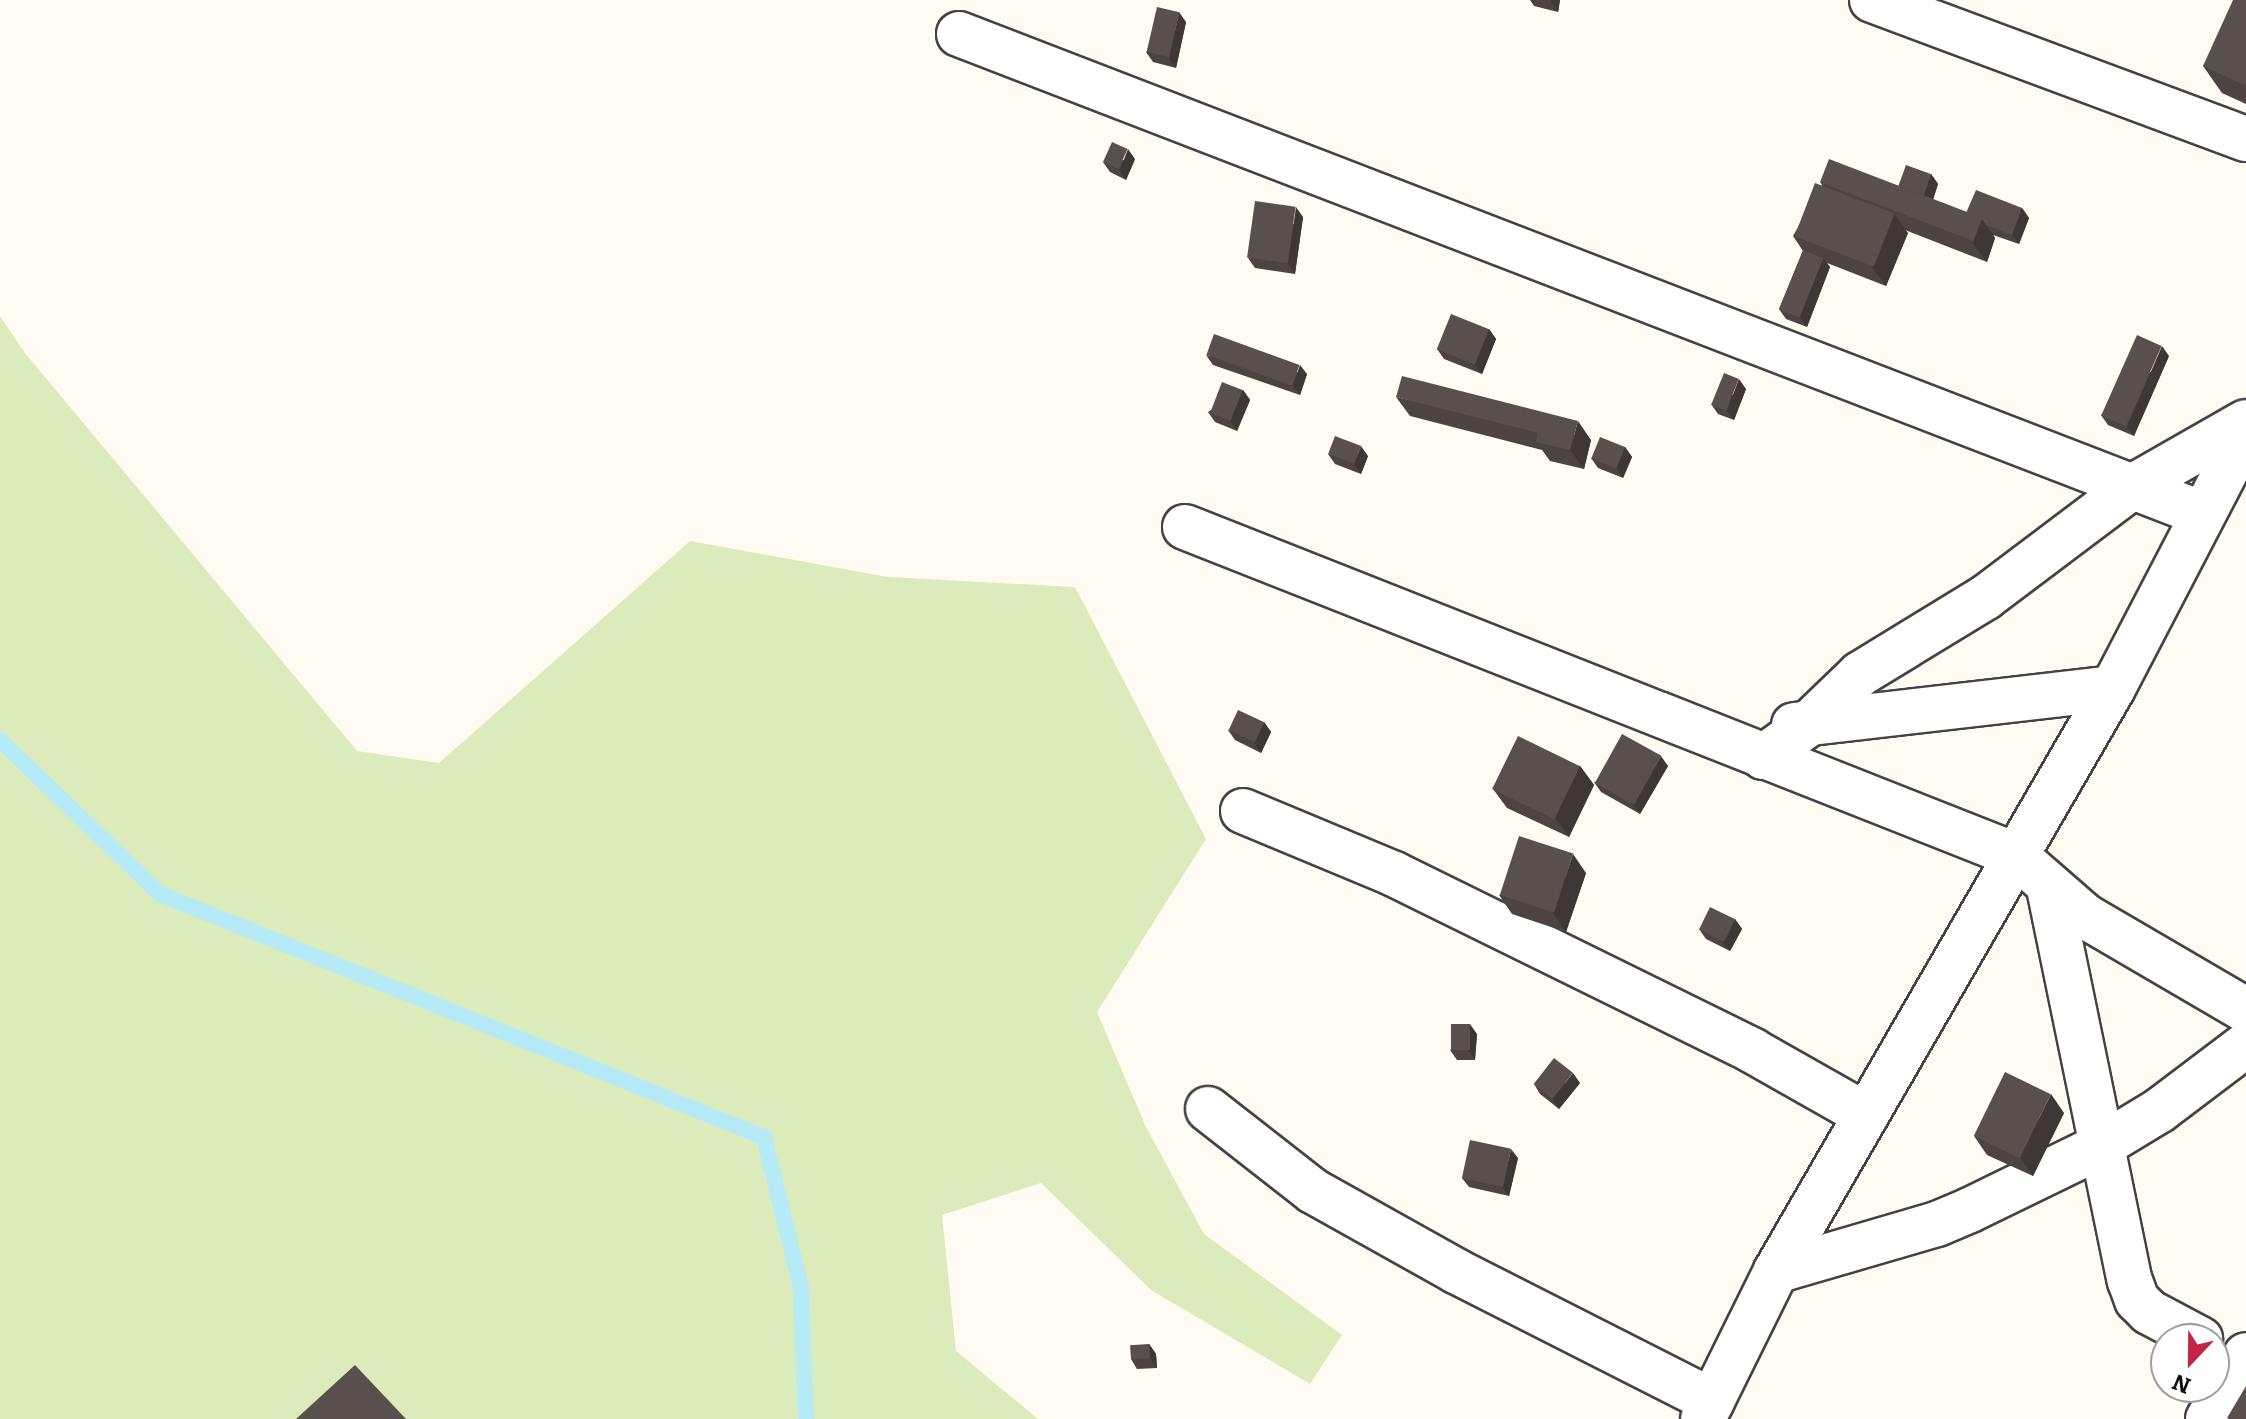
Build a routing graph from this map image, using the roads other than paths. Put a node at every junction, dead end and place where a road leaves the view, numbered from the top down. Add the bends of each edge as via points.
1 (1872, 0) edge
2 (959, 34) dead end
3 (2246, 139) edge
4 (2246, 422) edge
5 (2246, 433) edge
6 (2132, 487) junction
7 (2203, 514) junction
8 (1185, 527) dead end
9 (2113, 688) junction
10 (1652, 713) junction
11 (1806, 726) junction
12 (1763, 757) junction
13 (1243, 811) dead end
14 (2015, 855) junction
15 (2049, 888) junction
16 (2246, 1010) edge
17 (2246, 1045) edge
18 (1208, 1109) dead end
19 (1866, 1115) junction
20 (2099, 1147) junction
21 (1776, 1271) junction
22 (2170, 1323) edge
23 (2234, 1354) edge
24 (1708, 1410) edge
25 (2208, 1419) edge

1 - 3 street
2 - 6 street
4 - 6 street
5 - 7 street
6 - 7 street
6 - 11 street via 1986,597 1860,674
7 - 9 street
8 - 10 street
9 - 11 street
9 - 14 street
10 - 11 street
10 - 12 street
11 - 12 street
12 - 14 street
13 - 19 street via 1394,874 1753,1051
14 - 15 street
14 - 19 street
15 - 16 street via 2085,916
15 - 20 street
17 - 20 street via 2160,1110
18 - 24 street via 1313,1191
19 - 21 street
20 - 21 street via 1937,1224
20 - 22 street via 2137,1300
21 - 24 street
23 - 25 street

